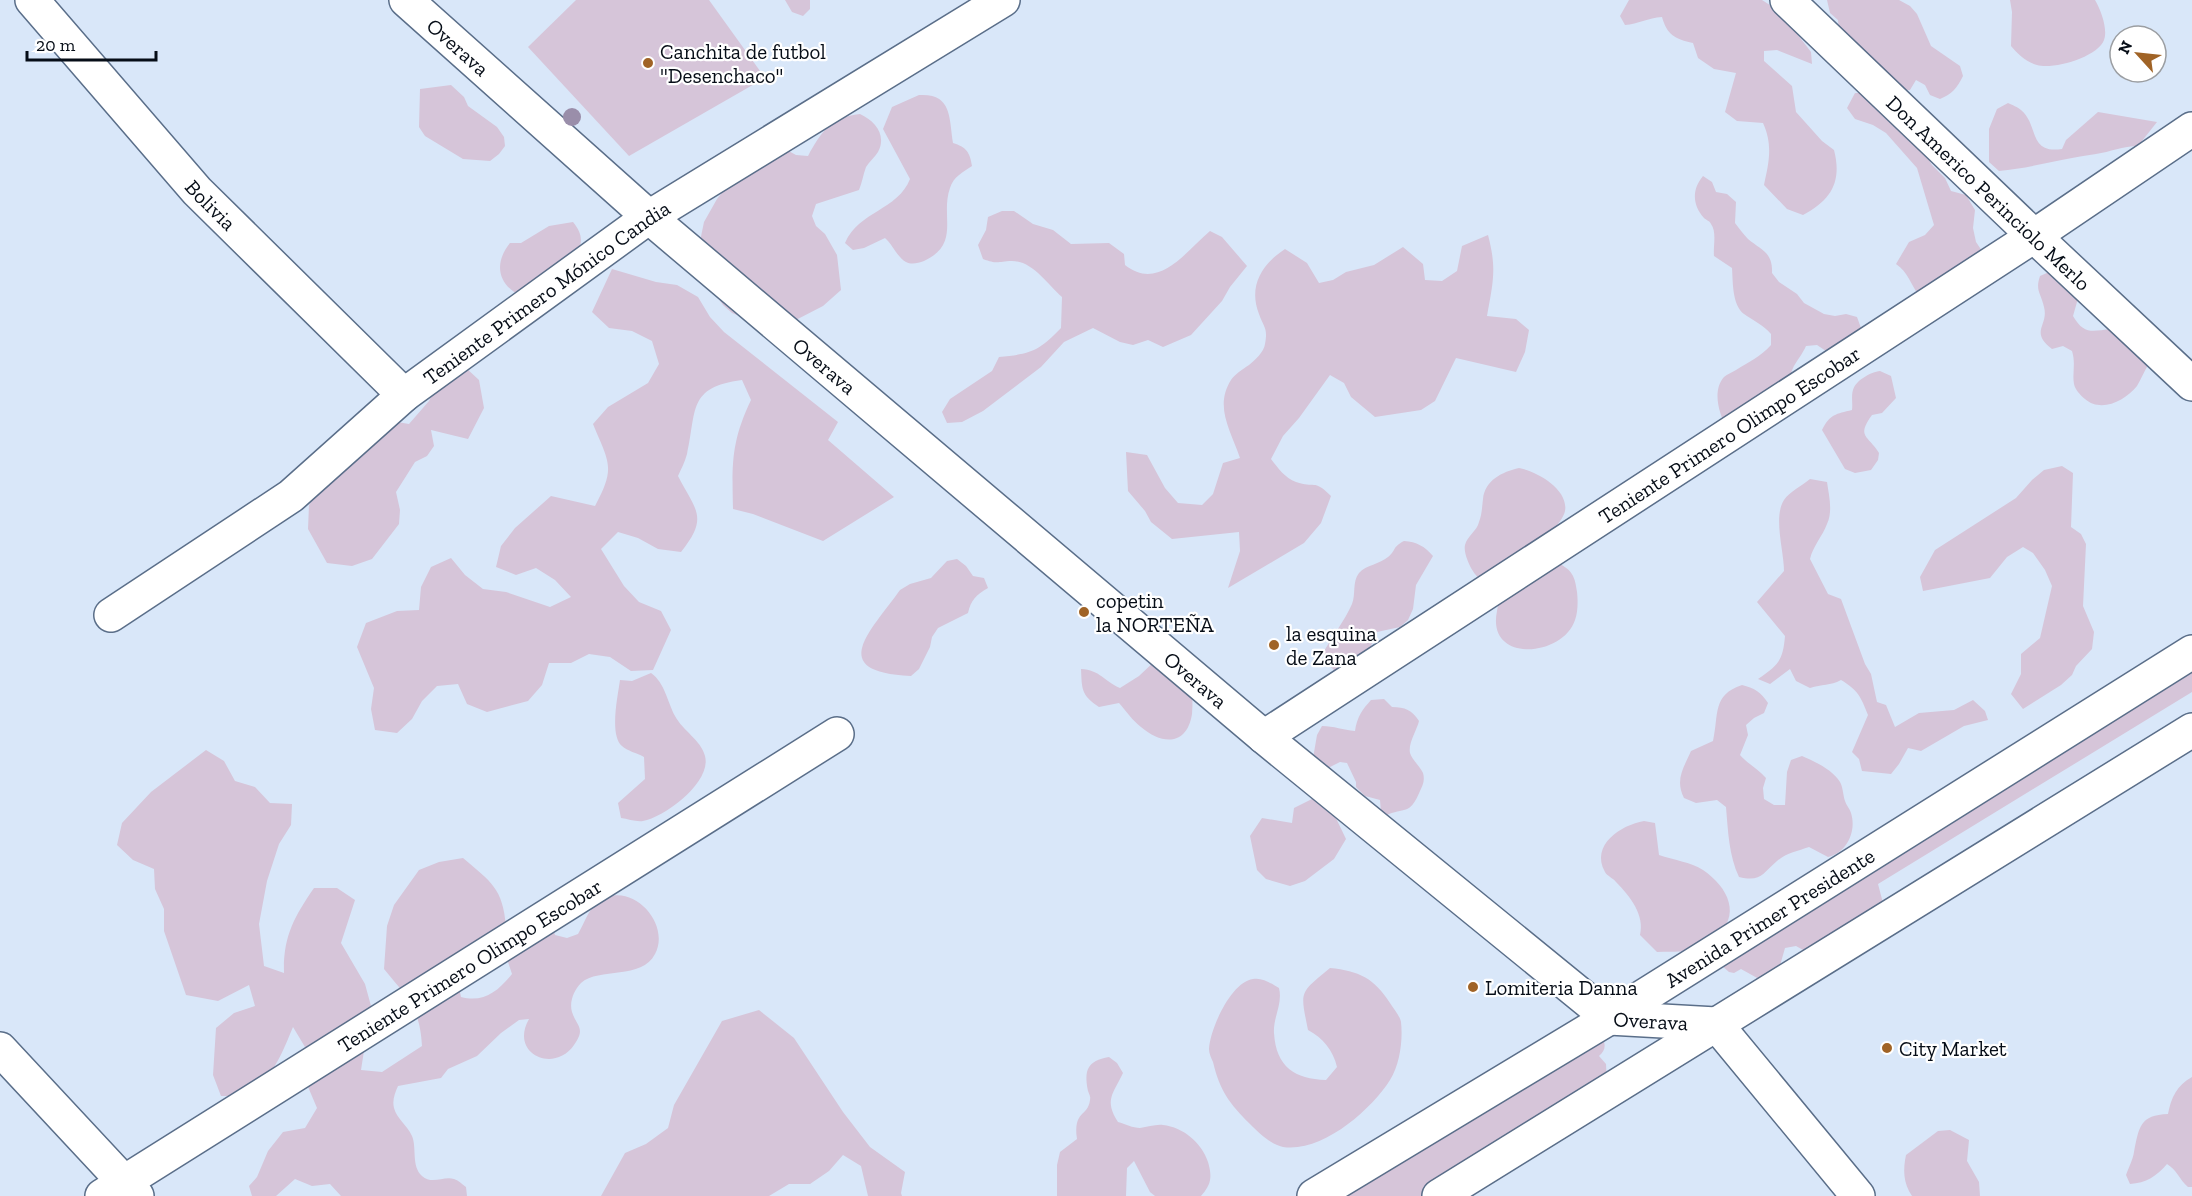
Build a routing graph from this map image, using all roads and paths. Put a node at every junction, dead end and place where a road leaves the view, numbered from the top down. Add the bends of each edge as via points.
1 (32, 0) edge
2 (406, 0) edge
3 (1003, 0) edge
4 (1787, 0) edge
5 (2192, 129) edge
6 (649, 218) junction
7 (2034, 236) junction
8 (2192, 384) edge
9 (404, 394) junction
10 (111, 615) dead end
11 (2192, 652) edge
12 (2192, 730) edge
13 (837, 734) dead end
14 (1264, 737) junction
15 (1609, 1018) junction
16 (1716, 1024) junction
17 (0, 1049) edge
18 (121, 1191) edge
19 (1314, 1196) edge
20 (1439, 1196) edge
21 (1858, 1196) edge

1 - 9 street, Bolivia via 197,191
2 - 6 street, Overava
3 - 6 street, Teniente Primero Mónico Candia
4 - 7 street, Don Americo Perinciolo Merlo
5 - 7 street, Teniente Primero Olimpo Escobar
6 - 9 street, Teniente Primero Mónico Candia
6 - 14 street, Overava
7 - 8 street, Don Americo Perinciolo Merlo
7 - 14 street, Teniente Primero Olimpo Escobar
9 - 10 street, Teniente Primero Mónico Candia via 291,496
11 - 15 street, Avenida Primer Presidente
12 - 16 street
13 - 18 street, Teniente Primero Olimpo Escobar
14 - 15 street, Overava
15 - 16 street, Overava
15 - 19 street, Avenida Primer Presidente
16 - 20 street
16 - 21 street, Overava
17 - 18 street

